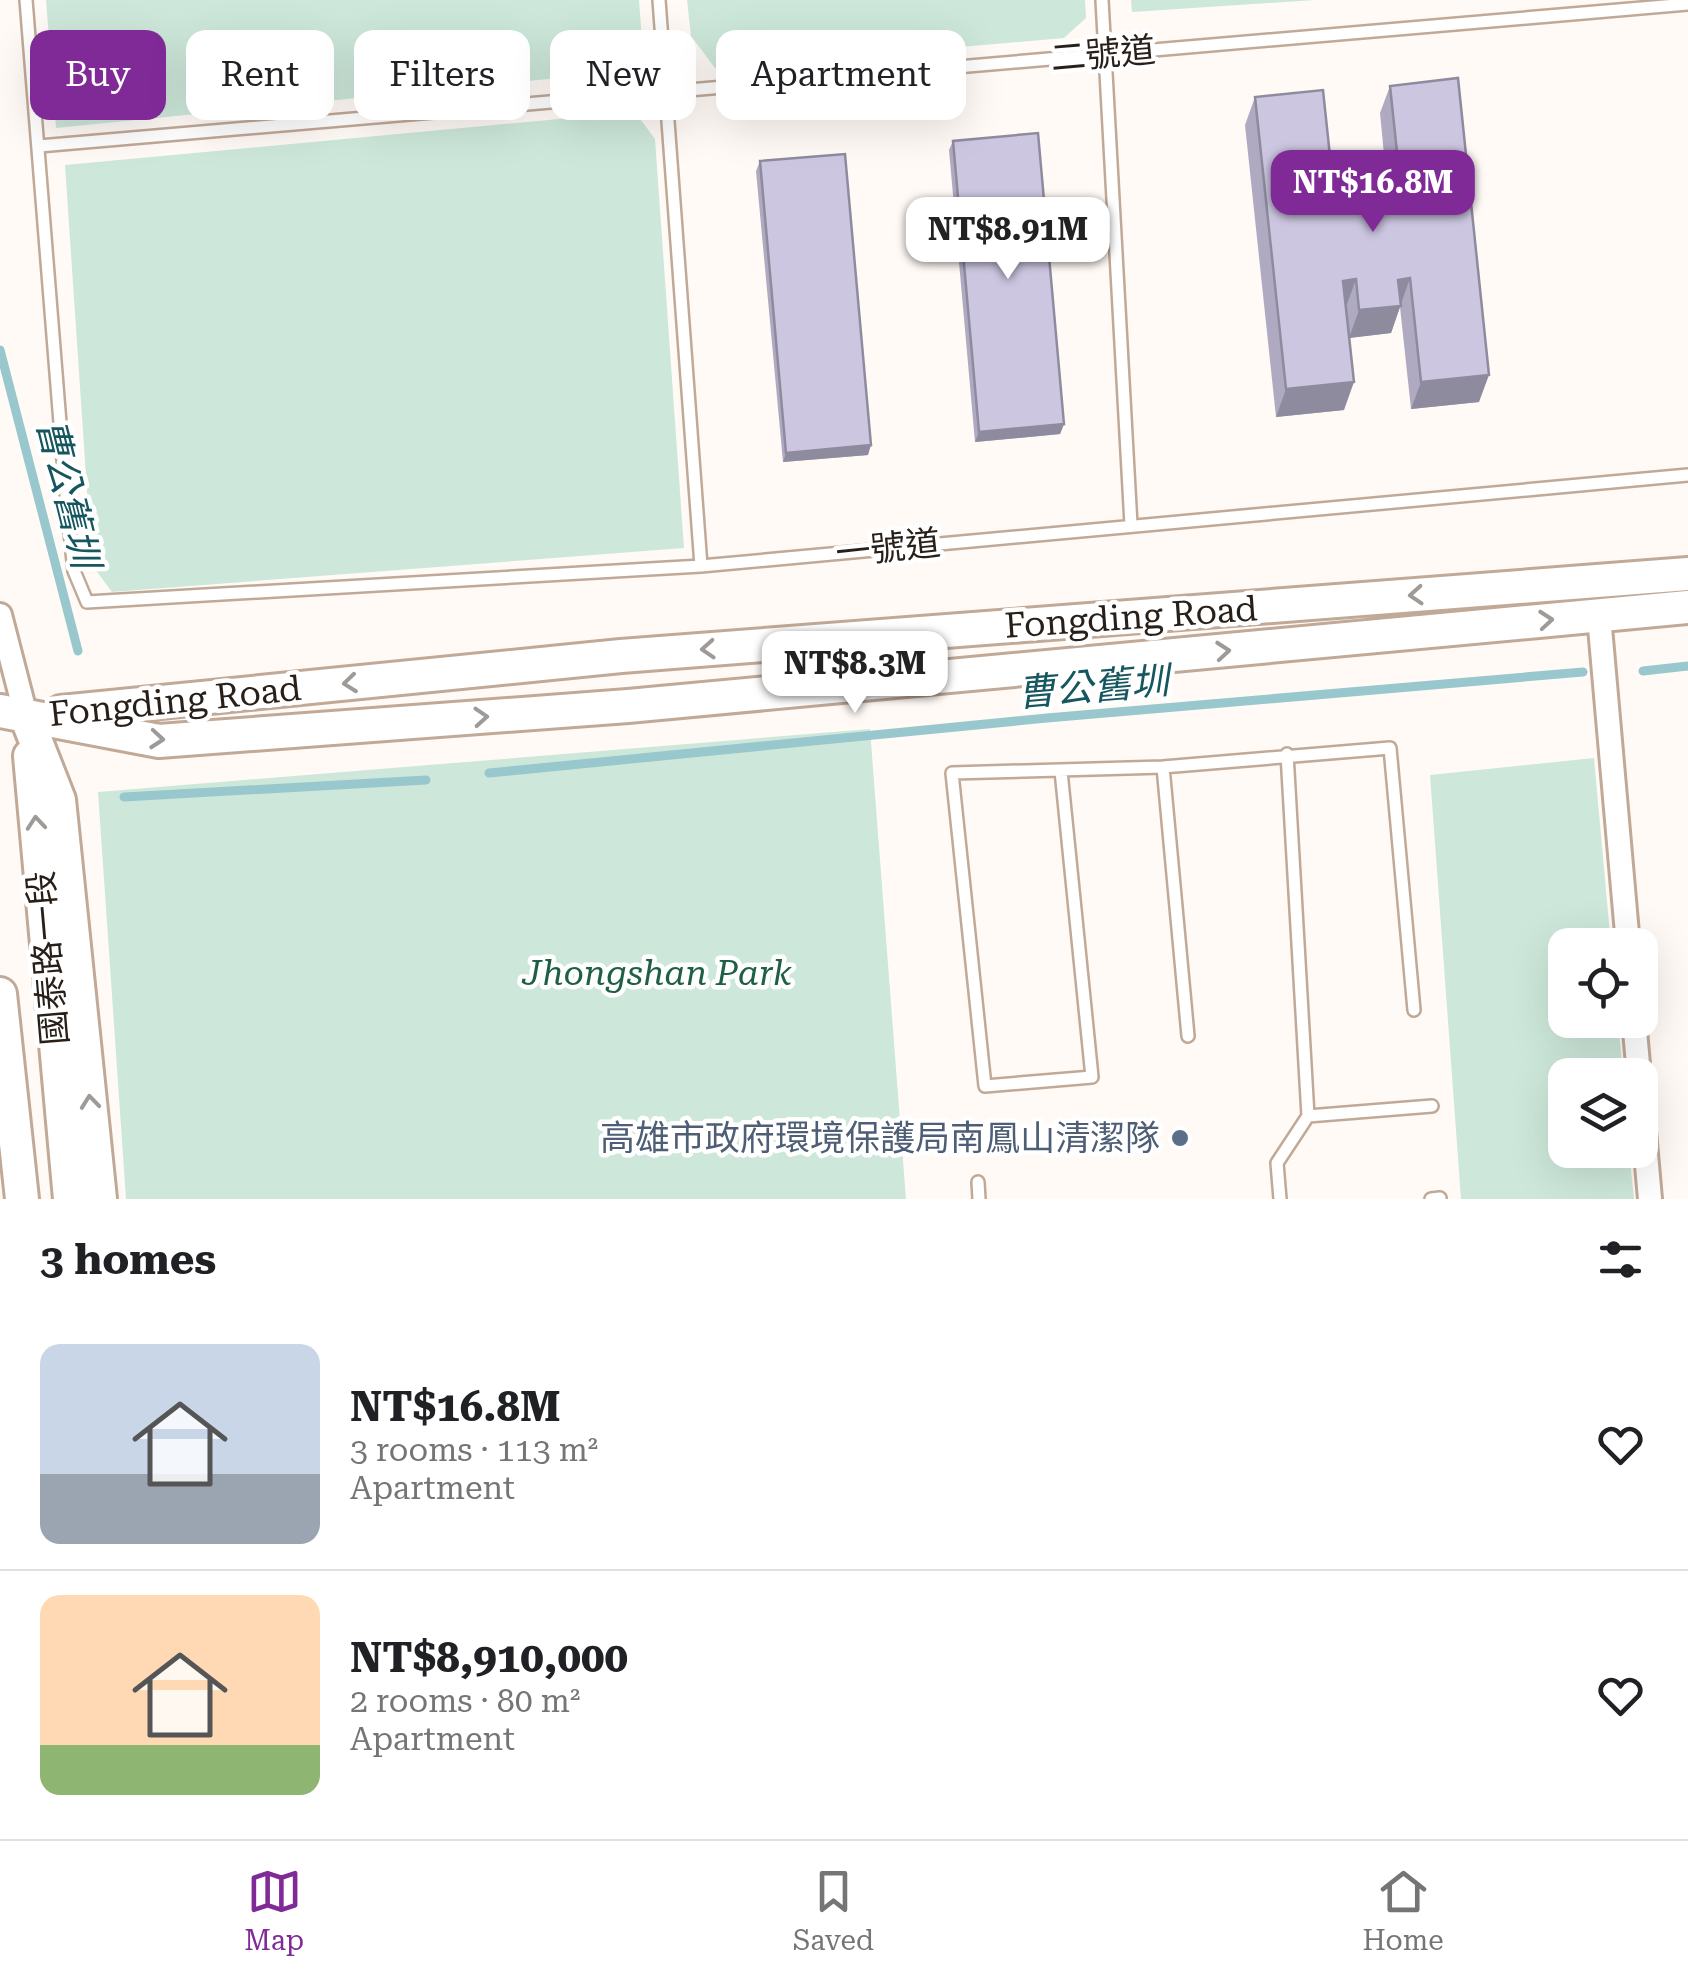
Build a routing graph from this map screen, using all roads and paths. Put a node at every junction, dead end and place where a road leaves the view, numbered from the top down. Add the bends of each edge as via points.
1 (26, 0) edge
2 (659, 0) edge
3 (1102, 0) edge
4 (1688, 4) edge
5 (661, 30) edge
6 (1107, 54) junction
7 (696, 89) edge
8 (550, 102) edge
9 (668, 120) edge
10 (39, 146) junction
11 (1688, 475) edge
12 (1130, 525) junction
13 (701, 566) junction
14 (1688, 574) edge
15 (1688, 607) edge
16 (0, 615) edge
17 (1599, 616) junction
18 (13, 713) edge
19 (1287, 754) junction
20 (1164, 767) junction
21 (1060, 771) junction
22 (1627, 928) edge
23 (0, 994) edge
24 (1414, 1010) dead end
25 (1188, 1036) dead end
26 (1432, 1106) dead end
27 (1308, 1116) junction
28 (1647, 1168) edge
29 (978, 1182) dead end
30 (1440, 1198) edge
31 (22, 1199) edge
32 (70, 1199) edge
33 (100, 1199) edge
34 (979, 1199) edge
35 (1280, 1199) edge
36 (1431, 1199) edge
37 (1650, 1199) edge

1 - 10 lane
2 - 5 lane
3 - 6 lane
4 - 6 lane, 二號道
6 - 7 lane, 二號道
6 - 12 lane
8 - 10 lane, 二號道
9 - 13 lane
10 - 13 lane, 一號道 via 74,570 87,602
11 - 12 lane, 一號道
12 - 13 lane, 一號道
14 -> 18 main road, Fongding Road via 641,654
15 - 17 main road, Fongding Road
16 - 18 street
18 -> 17 main road, Fongding Road via 160,742
17 - 22 street
32 -> 18 main road, 國泰路一段
33 -> 18 main road via 60,800
19 - 20 lane
19 - 24 lane via 1390,748
19 - 27 lane
20 - 21 lane
20 - 25 lane
21 - 21 lane via 952,773 985,1086 1092,1077
23 - 31 main road, 國泰路一段
26 - 27 lane
27 - 35 lane via 1277,1163
28 - 37 street
29 - 34 lane
30 - 36 lane

